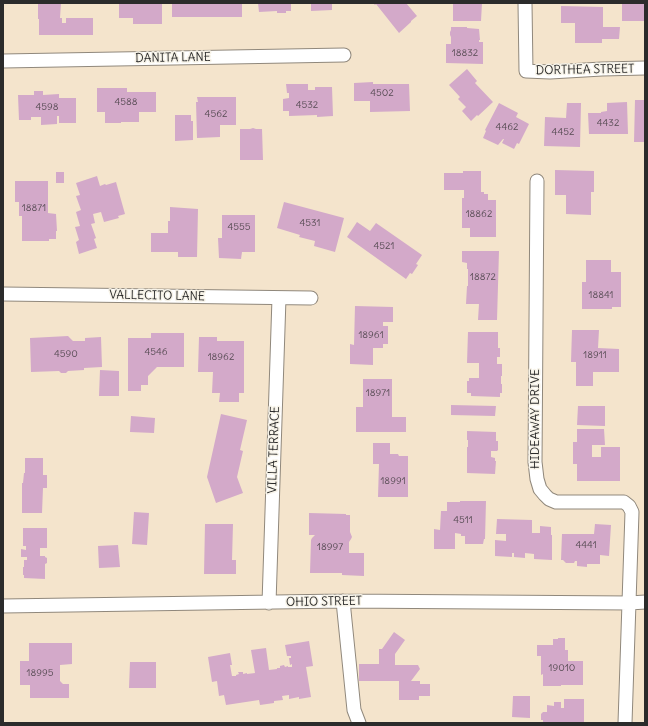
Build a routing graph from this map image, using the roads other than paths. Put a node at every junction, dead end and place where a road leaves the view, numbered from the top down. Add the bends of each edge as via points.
1 (525, 3) edge
2 (344, 55) dead end
3 (3, 61) edge
4 (645, 68) edge
5 (537, 181) dead end
6 (3, 294) edge
7 (279, 298) junction
8 (311, 298) dead end
9 (343, 602) junction
10 (645, 602) edge
11 (269, 603) junction
12 (630, 603) junction
13 (3, 606) edge
14 (359, 723) edge
15 (625, 723) edge

1 - 4 street, DORTHEA STREET via 526,71
2 - 3 street, DANITA LANE
5 - 12 street, HIDEAWAY DRIVE via 537,479 540,489 549,499 556,502 624,502 628,506 632,512
6 - 7 street, VALLECITO LANE
7 - 8 street, VALLECITO LANE
7 - 11 street, VILLA TERRACE
9 - 11 street, OHIO STREET
9 - 12 street, OHIO STREET
9 - 14 street via 354,710
10 - 12 street, OHIO STREET
11 - 13 street, OHIO STREET
12 - 15 street, HIDEAWAY DRIVE

